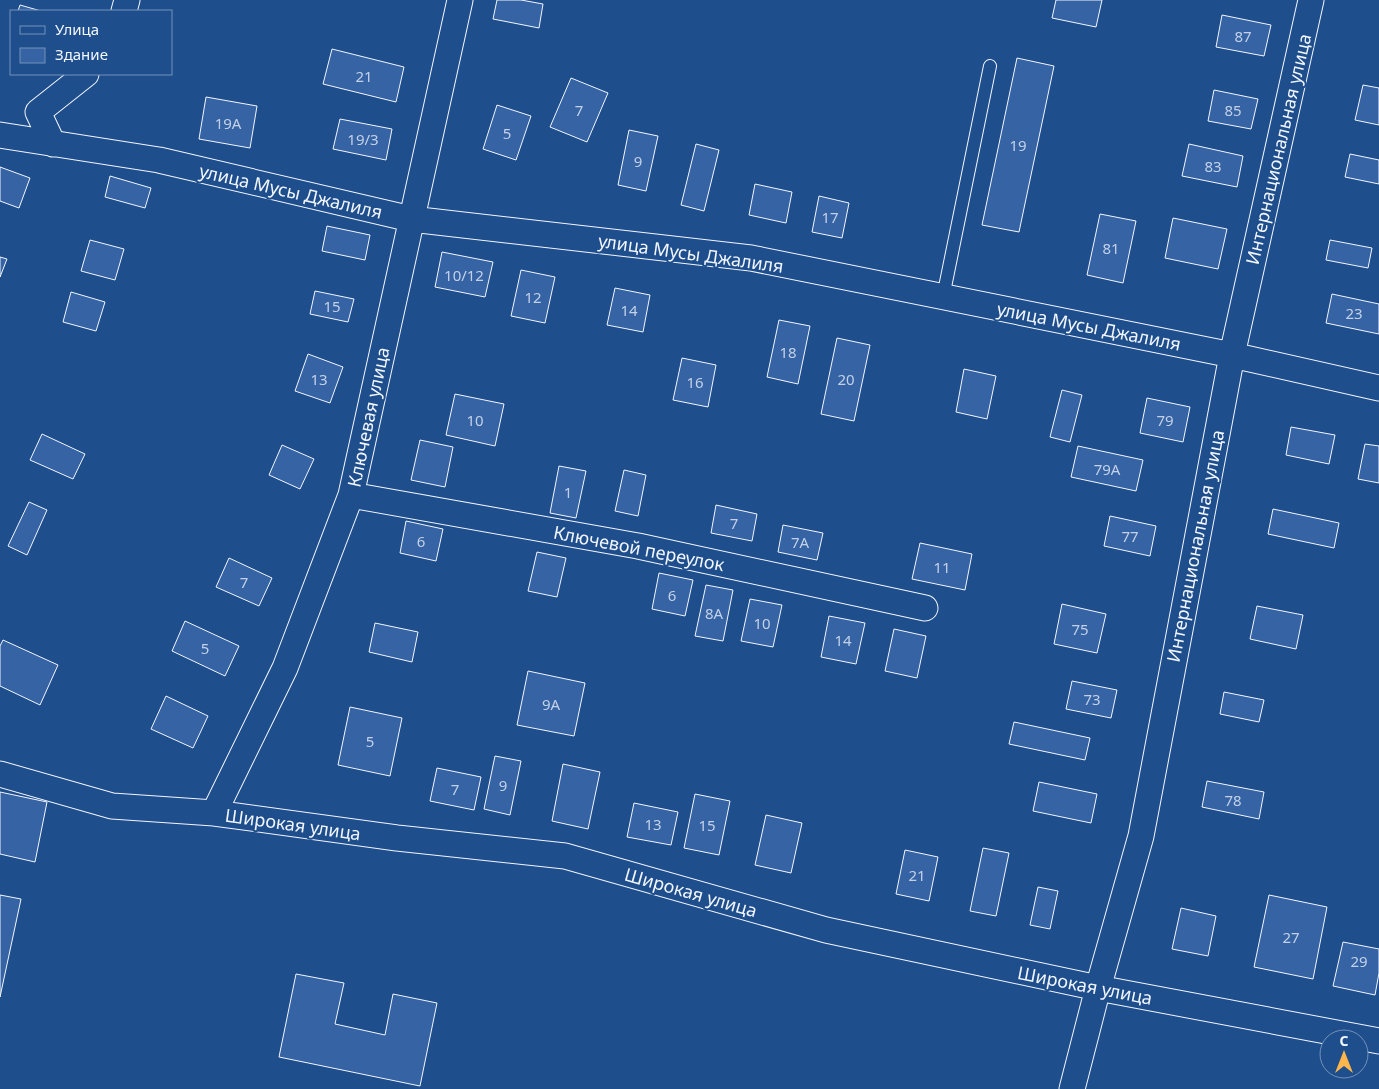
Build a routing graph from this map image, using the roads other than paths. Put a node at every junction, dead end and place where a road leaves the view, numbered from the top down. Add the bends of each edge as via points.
1 (460, 0) edge
2 (1311, 0) edge
3 (990, 66) dead end
4 (85, 75) edge
5 (0, 136) edge
6 (53, 144) junction
7 (411, 219) junction
8 (943, 296) junction
9 (1232, 355) junction
10 (1379, 388) edge
11 (351, 495) junction
12 (925, 608) dead end
13 (0, 774) edge
14 (214, 813) junction
15 (1098, 988) junction
16 (1379, 1041) edge
17 (1072, 1089) edge

1 - 7 street, Ключевая улица
2 - 9 street, Интернациональная улица
3 - 8 lane
4 - 6 street via 38,112
5 - 6 street, улица Мусы Джалиля
6 - 7 street, улица Мусы Джалиля via 159,160
7 - 8 street, улица Мусы Джалиля via 751,258
7 - 11 street, Ключевая улица
8 - 9 street, улица Мусы Джалиля
9 - 10 street, улица Мусы Джалиля
9 - 15 street, Интернациональная улица via 1141,836
11 - 12 street, Ключевой переулок via 638,546
11 - 14 street, Ключевая улица via 285,668
13 - 14 street, Широкая улица via 112,806
14 - 15 street, Широкая улица via 396,838 565,856 826,930
15 - 16 street, Широкая улица
15 - 17 street, Интернациональная улица

